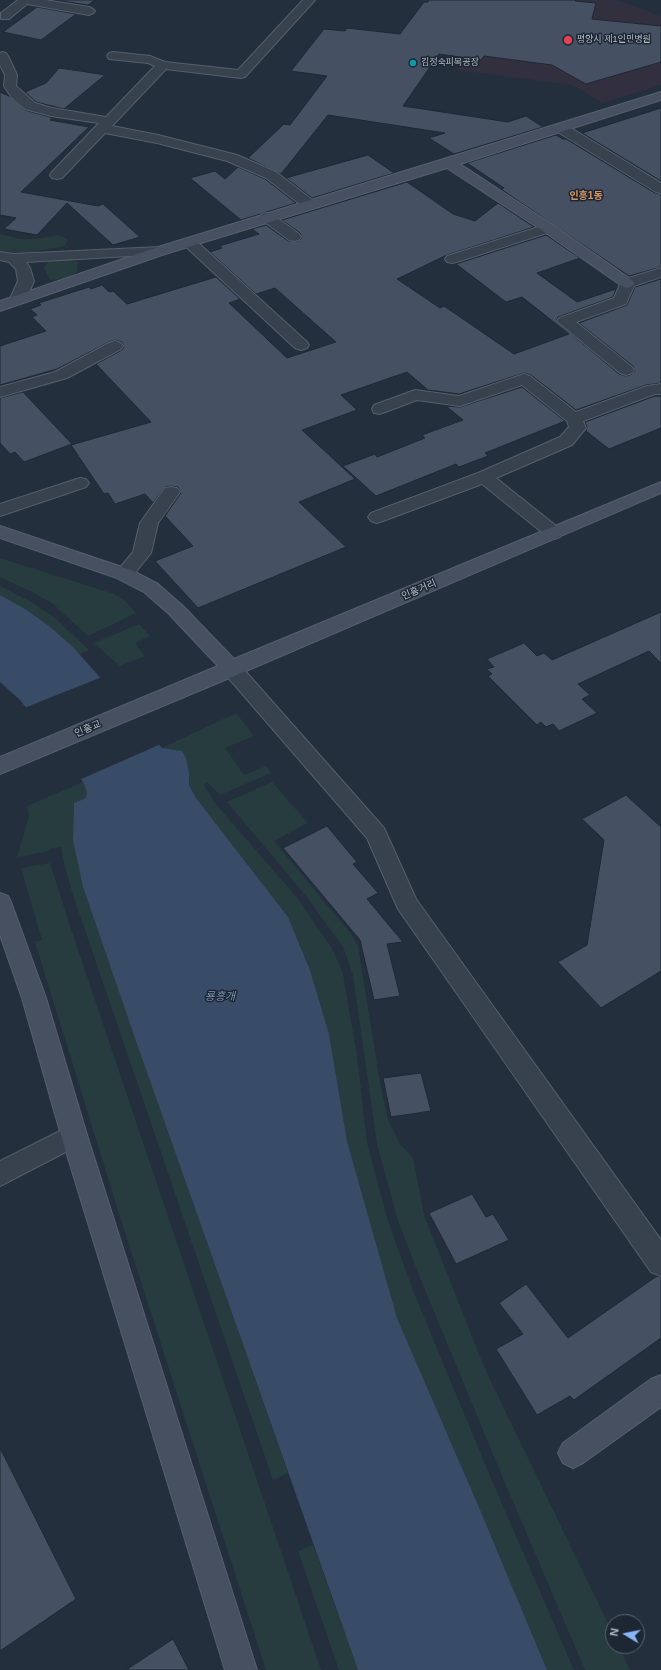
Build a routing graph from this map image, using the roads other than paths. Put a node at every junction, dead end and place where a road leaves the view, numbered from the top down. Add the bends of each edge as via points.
1 (25, 0) edge
2 (309, 0) edge
3 (89, 10) dead end
4 (5, 16) dead end
5 (2, 56) dead end
6 (113, 56) dead end
7 (163, 64) junction
8 (661, 96) edge
9 (105, 125) junction
10 (561, 128) junction
11 (449, 163) junction
12 (57, 175) dead end
13 (661, 190) edge
14 (310, 205) junction
15 (267, 218) junction
16 (548, 228) junction
17 (294, 237) dead end
18 (189, 242) junction
19 (160, 251) junction
20 (7, 257) edge
21 (452, 260) dead end
22 (661, 272) edge
23 (627, 283) junction
24 (18, 299) junction
25 (0, 306) edge
26 (301, 345) dead end
27 (115, 346) dead end
28 (626, 370) dead end
29 (661, 389) edge
30 (0, 392) edge
31 (380, 409) dead end
32 (574, 419) junction
33 (484, 477) junction
34 (80, 483) dead end
35 (661, 487) edge
36 (171, 492) dead end
37 (0, 510) edge
38 (377, 517) dead end
39 (0, 532) edge
40 (554, 533) junction
41 (124, 574) junction
42 (232, 669) junction
43 (177, 692) joint
44 (0, 766) edge
45 (0, 902) edge
46 (74, 1135) junction
47 (0, 1174) edge
48 (661, 1263) edge
49 (661, 1389) edge
50 (573, 1453) dead end
51 (241, 1670) edge

1 - 3 street
1 - 4 street
2 - 7 street via 241,74
5 - 9 street via 11,75 10,86 30,106
6 - 7 street
7 - 9 street
8 - 10 street
9 - 12 street
9 - 14 street via 232,158 271,175
10 - 11 street
10 - 13 street
11 - 14 street
11 - 16 street
14 - 15 street
15 - 17 street
15 - 18 street
16 - 21 street
16 - 23 street
18 - 19 street
18 - 26 street
19 - 20 street
19 - 24 street
20 - 24 street via 23,268 26,281
22 - 23 street
23 - 28 street via 620,301 565,321
24 - 25 street
27 - 30 street via 61,375
29 - 32 street via 653,389
31 - 32 street via 415,395 460,401 524,378
32 - 33 street via 578,428 566,441
33 - 38 street
33 - 40 street
34 - 37 street
35 - 40 street, 인흥거리
36 - 41 street via 149,523 142,553
39 - 41 street
40 - 42 street, 인흥거리
41 - 42 street via 151,588 176,610
42 - 43 street, 인흥거리
42 - 48 street via 376,834 406,903
43 - 44 street, 인흥교
45 - 46 street via 34,998
46 - 47 street
46 - 51 street
49 - 50 street

